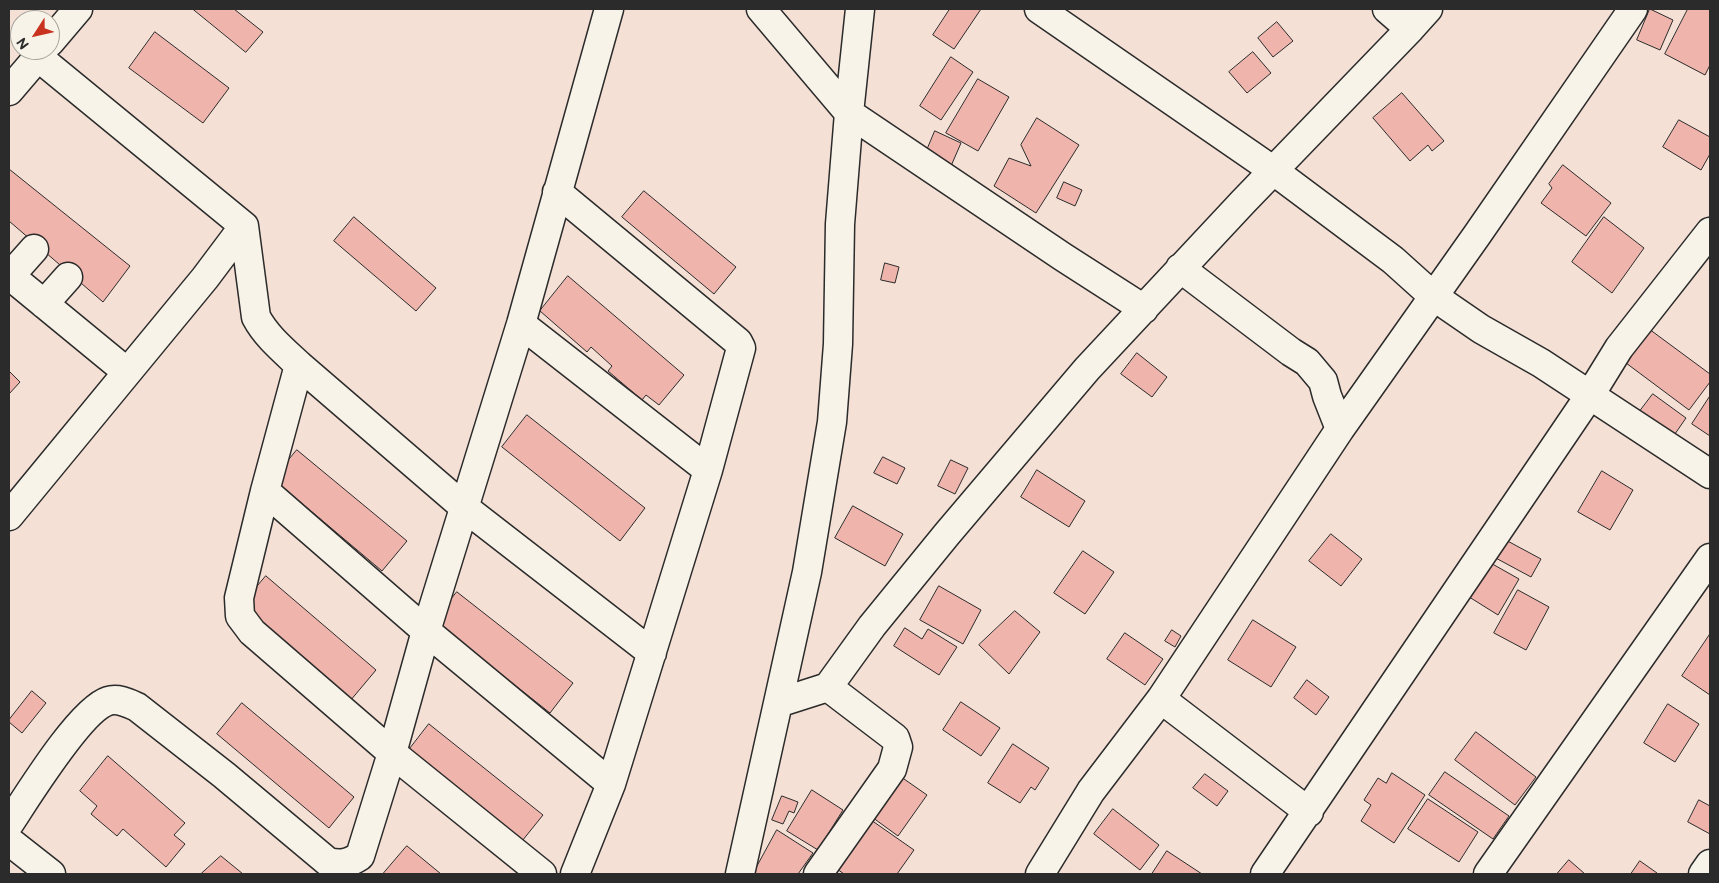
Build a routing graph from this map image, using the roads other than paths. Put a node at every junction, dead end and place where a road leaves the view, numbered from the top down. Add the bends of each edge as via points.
1 (78, 9) edge
2 (609, 9) edge
3 (761, 9) edge
4 (860, 9) edge
5 (1039, 9) edge
6 (1387, 9) edge
7 (1428, 9) edge
8 (1633, 9) edge
9 (1410, 29) junction
10 (60, 31) edge
11 (36, 60) edge
12 (55, 60) edge
13 (9, 92) edge
14 (849, 113) junction
15 (1274, 171) junction
16 (557, 192) junction
17 (244, 226) junction
18 (1710, 232) edge
19 (34, 248) dead end
20 (1180, 268) junction
21 (10, 275) edge
22 (68, 277) dead end
23 (1433, 296) junction
24 (44, 304) junction
25 (1144, 309) junction
26 (521, 324) junction
27 (299, 365) junction
28 (127, 372) junction
29 (1590, 395) junction
30 (1340, 429) junction
31 (708, 470) junction
32 (1710, 474) edge
33 (265, 491) junction
34 (465, 508) junction
35 (9, 516) edge
36 (1710, 558) edge
37 (426, 631) junction
38 (652, 653) junction
39 (828, 688) junction
40 (1161, 699) junction
41 (778, 703) junction
42 (392, 753) junction
43 (611, 784) junction
44 (1309, 812) junction
45 (9, 824) edge
46 (9, 841) edge
47 (1710, 864) edge
48 (51, 874) edge
49 (542, 874) edge
50 (575, 874) edge
51 (740, 874) edge
52 (818, 874) edge
53 (1040, 874) edge
54 (1265, 874) edge
55 (1488, 874) edge
56 (1703, 874) edge

1 - 10 street
2 - 16 street
3 - 14 street
4 - 14 street
5 - 15 street
6 - 9 street
7 - 9 street
8 - 23 street
9 - 15 street
11 - 13 street
12 - 17 street
14 - 25 street
14 - 41 street via 840,224 838,344 832,422 809,563
15 - 20 street
15 - 23 street via 1393,260
16 - 26 street
16 - 31 street via 738,342 741,352
17 - 27 street via 256,317 263,330
17 - 28 street
18 - 29 street via 1619,348
19 - 21 street
20 - 25 street
20 - 30 street via 1307,362 1322,380
21 - 24 street
22 - 24 street
23 - 29 street
23 - 30 street
24 - 28 street
25 - 39 street via 1087,369 947,534 872,626
26 - 31 street
26 - 34 street
27 - 33 street
27 - 34 street
28 - 35 street
29 - 32 street
29 - 44 street
30 - 40 street
31 - 38 street
33 - 37 street
33 - 42 street via 239,598 240,616 252,632
34 - 37 street
34 - 38 street
36 - 55 street
37 - 42 street
37 - 43 street
38 - 43 street
39 - 41 street
39 - 52 street via 894,738 898,748 892,769
40 - 44 street
40 - 53 street via 1091,791
41 - 51 street
42 - 45 street via 360,856 340,864 328,862 137,707 121,700 109,701 94,708 54,756
42 - 49 street
43 - 50 street
44 - 54 street
46 - 48 street
47 - 56 street

